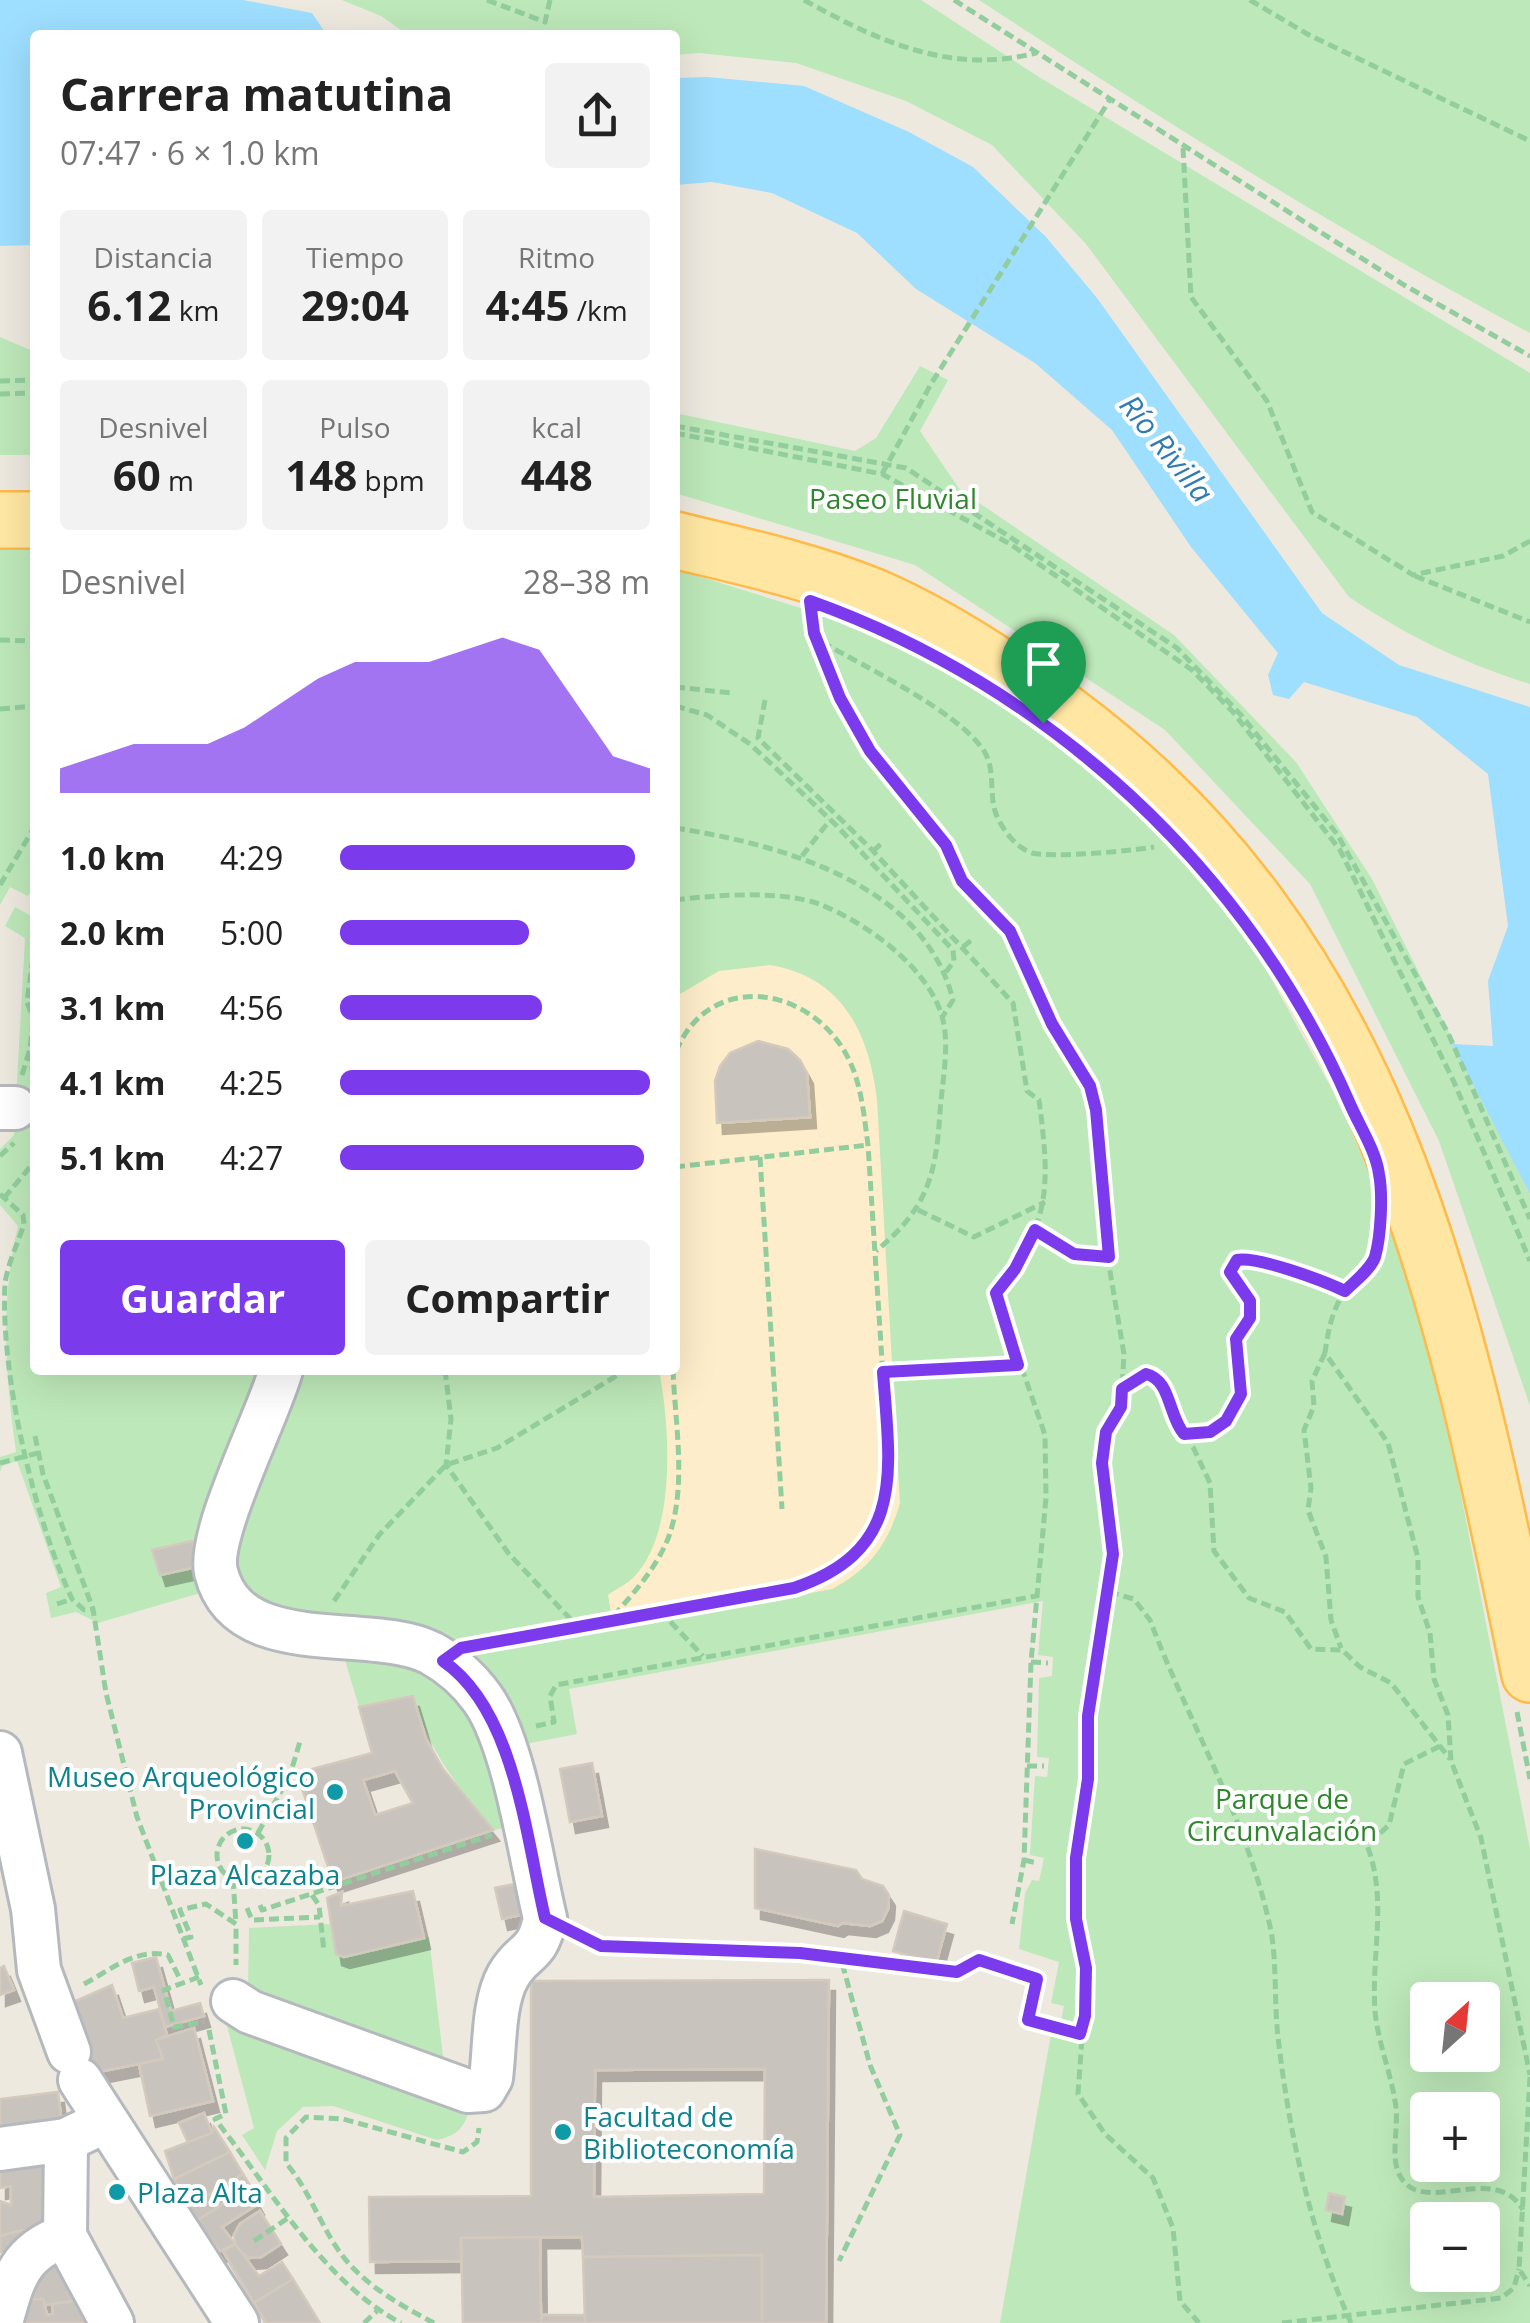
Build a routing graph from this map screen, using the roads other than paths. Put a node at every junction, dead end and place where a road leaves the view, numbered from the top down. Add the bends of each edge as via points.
1 (30, 493) edge
2 (0, 494) edge
3 (680, 514) edge
4 (0, 520) edge
5 (30, 520) edge
6 (680, 541) edge
7 (279, 1375) edge
8 (1530, 1538) edge
9 (1523, 1689) edge
10 (0, 1752) edge
11 (16, 1914) edge
12 (233, 2001) dead end
13 (106, 2120) junction
14 (66, 2140) junction
15 (0, 2150) edge
16 (65, 2236) junction
17 (1, 2323) edge
18 (112, 2323) edge
19 (237, 2323) edge

1 - 2 main road
3 - 8 main road via 885,574 1000,634 1126,722 1212,801 1346,988 1395,1089 1471,1299
4 - 5 main road
6 - 9 main road via 874,598 988,659 1110,746 1193,823 1258,901 1326,1007 1374,1102 1421,1224 1466,1376
7 - 12 street via 219,1533 216,1570 231,1604 264,1625 428,1652 485,1701 545,1918 539,1946 510,1972 503,1988 484,2090 468,2091
10 - 11 street
11 - 13 street via 74,2066
13 - 14 street
13 - 19 street
14 - 15 street
14 - 16 street
16 - 17 street via 35,2247
16 - 18 street

